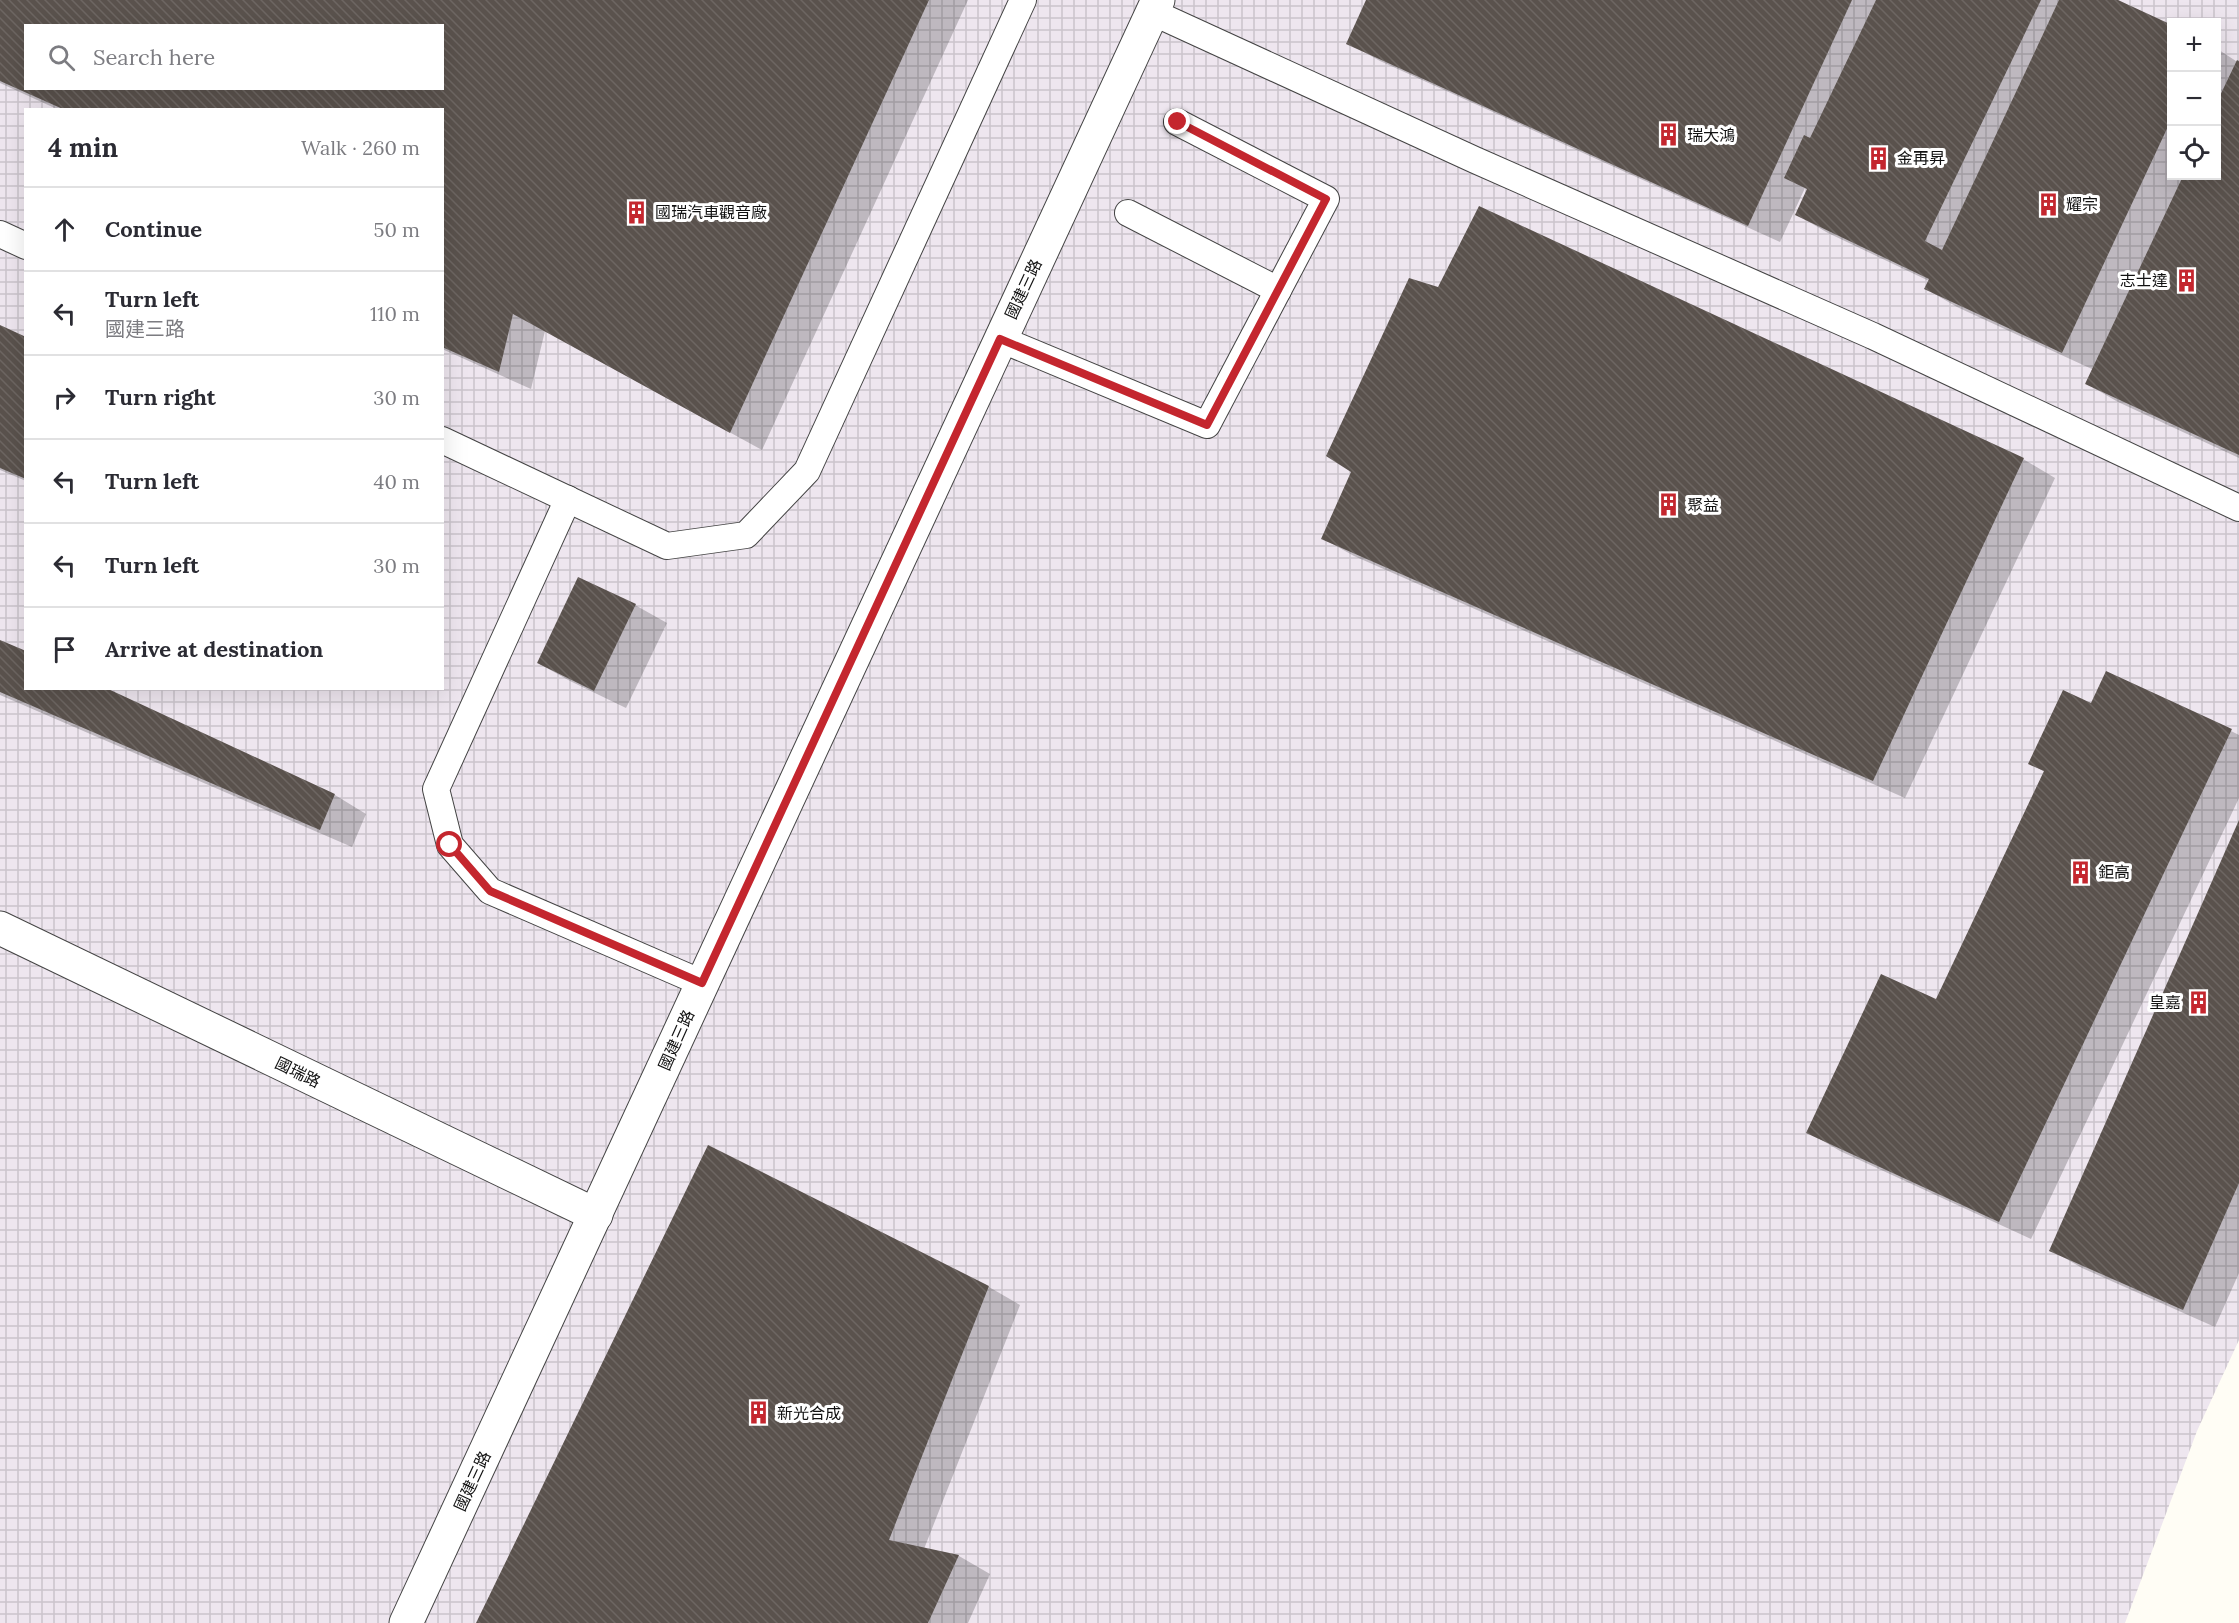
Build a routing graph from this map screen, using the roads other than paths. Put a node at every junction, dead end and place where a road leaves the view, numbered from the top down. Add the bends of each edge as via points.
1 (1023, 0) edge
2 (1155, 6) edge
3 (1178, 122) dead end
4 (1128, 213) dead end
5 (0, 234) edge
6 (24, 245) edge
7 (1278, 290) junction
8 (1000, 339) junction
9 (444, 442) edge
10 (568, 499) junction
11 (2239, 508) edge
12 (0, 928) edge
13 (702, 983) junction
14 (596, 1215) junction
15 (406, 1623) edge

1 - 10 lane via 807,471 746,535 668,546
2 - 8 street, 國建三路
2 - 11 lane via 1475,160 1873,336
3 - 7 lane via 1326,199
4 - 7 lane
5 - 6 lane
7 - 8 lane via 1207,425
8 - 13 street, 國建三路
9 - 10 lane
10 - 13 lane via 436,789 450,845 490,891
12 - 14 street, 國瑞路
13 - 14 street, 國建三路
14 - 15 street, 國建三路

